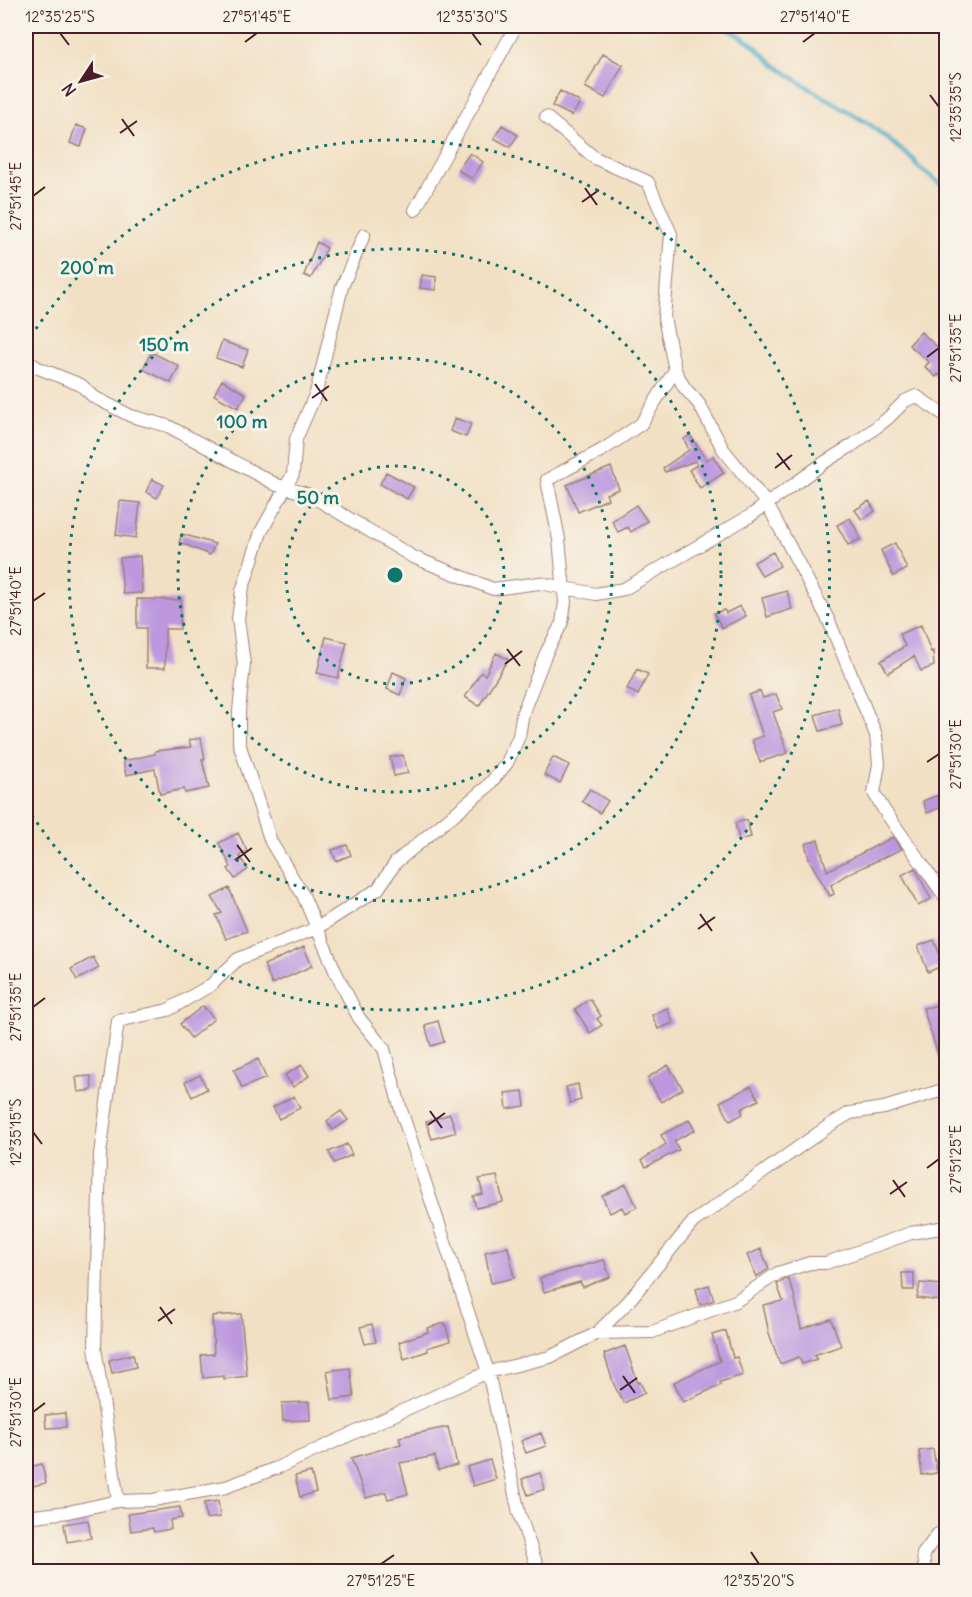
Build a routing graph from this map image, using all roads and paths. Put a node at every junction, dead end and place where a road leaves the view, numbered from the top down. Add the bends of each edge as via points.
1 (516, 26) edge
2 (546, 117) dead end
3 (415, 210) dead end
4 (364, 235) dead end
5 (26, 358) edge
6 (675, 370) junction
7 (946, 416) edge
8 (286, 488) junction
9 (767, 504) junction
10 (564, 589) junction
11 (946, 898) edge
12 (316, 928) junction
13 (946, 1089) edge
14 (946, 1227) edge
15 (597, 1333) junction
16 (488, 1372) junction
17 (118, 1501) junction
18 (26, 1517) edge
19 (946, 1532) edge
20 (536, 1572) edge
21 (925, 1572) edge

1 - 3 street
2 - 6 street via 594,158 648,182 671,234 664,318
4 - 8 street via 342,287 324,367 296,440 293,474
5 - 8 street via 36,367 81,385 94,397 131,416 168,426 249,472
6 - 9 street via 723,449
6 - 10 street via 641,424 547,480
7 - 9 street via 916,396 905,401 854,444
8 - 10 street via 310,495 413,557 493,589 539,583
8 - 12 street via 261,532 242,591 238,619 244,664 239,743 271,842 303,896
9 - 10 street via 624,589 596,594
9 - 11 street via 829,621 876,735 879,764 874,793
10 - 12 street via 562,623 546,653 507,763 487,787 396,862 378,889
12 - 16 street via 359,1018 384,1049
12 - 17 street via 238,959 211,985 168,1010 118,1021 100,1154 95,1347
13 - 15 street via 884,1108 850,1113 830,1125 693,1222 628,1302
14 - 15 street via 910,1233 826,1263 810,1263 778,1273 736,1301 652,1332
15 - 16 street via 550,1357
16 - 17 street via 226,1487 153,1500
16 - 20 street
17 - 18 street
19 - 21 street via 938,1534 923,1554

